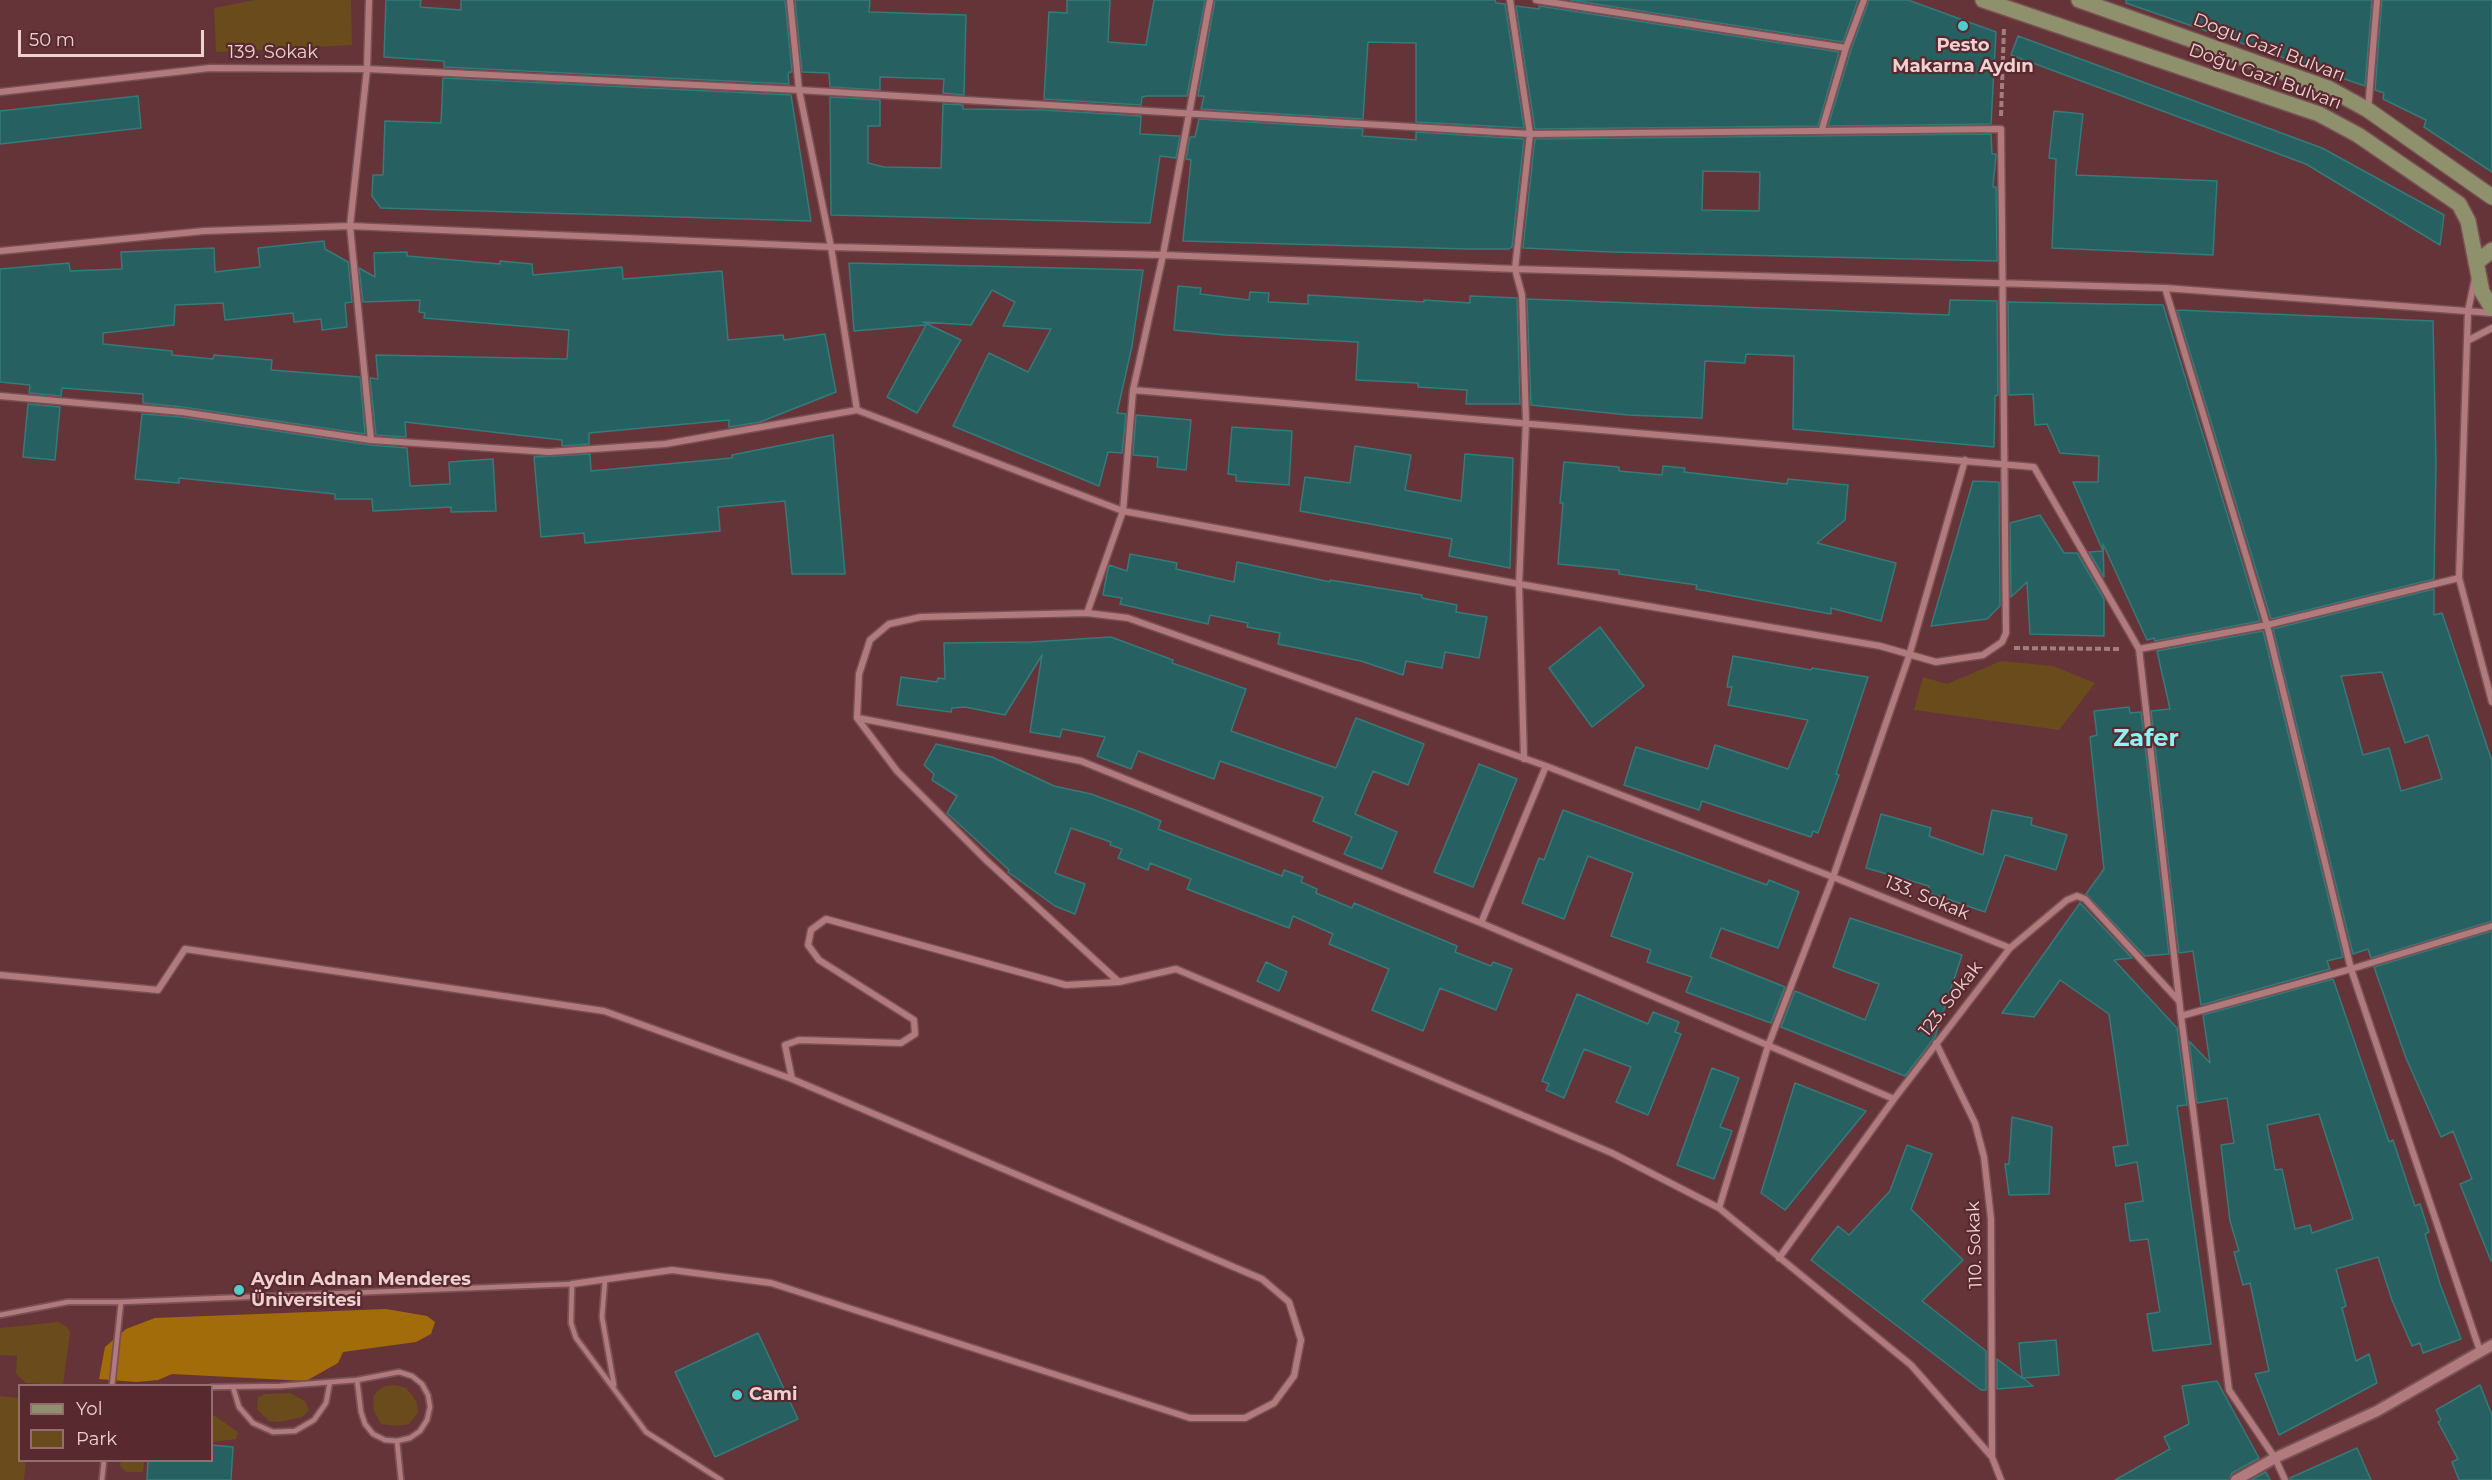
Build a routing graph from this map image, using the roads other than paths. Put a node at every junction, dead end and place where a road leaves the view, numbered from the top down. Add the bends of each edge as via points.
1 (369, 0) edge
2 (790, 0) edge
3 (1210, 0) edge
4 (1510, 0) edge
5 (1536, 0) edge
6 (1864, 0) edge
7 (1983, 0) edge
8 (2079, 0) edge
9 (2377, 0) edge
10 (1846, 48) junction
11 (367, 69) junction
12 (799, 90) junction
13 (0, 92) edge
14 (2368, 110) junction
15 (1189, 114) junction
16 (1822, 129) junction
17 (1530, 134) junction
18 (2492, 197) edge
19 (350, 226) junction
20 (831, 247) junction
21 (2492, 250) edge
22 (0, 251) edge
23 (1163, 255) junction
24 (2476, 268) junction
25 (1515, 269) junction
26 (2002, 284) junction
27 (2165, 288) junction
28 (2492, 308) edge
29 (2468, 311) junction
30 (2492, 313) edge
31 (2492, 327) edge
32 (2467, 341) junction
33 (1133, 390) junction
34 (0, 396) edge
35 (857, 410) junction
36 (1526, 423) junction
37 (371, 440) junction
38 (1965, 460) junction
39 (2004, 463) junction
40 (1123, 511) junction
41 (2459, 578) junction
42 (1519, 584) junction
43 (1087, 614) junction
44 (2266, 625) junction
45 (2139, 649) junction
46 (1909, 656) junction
47 (2492, 702) edge
48 (857, 718) junction
49 (1524, 759) junction
50 (1546, 766) junction
51 (1833, 877) junction
52 (1481, 922) junction
53 (2492, 926) edge
54 (2010, 948) junction
55 (2351, 969) junction
56 (0, 975) edge
57 (1119, 982) junction
58 (2180, 1002) junction
59 (2181, 1016) junction
60 (1936, 1043) junction
61 (1768, 1046) junction
62 (792, 1079) junction
63 (1894, 1099) junction
64 (1719, 1208) junction
65 (1779, 1258) junction
66 (605, 1280) junction
67 (572, 1284) junction
68 (121, 1302) junction
69 (0, 1316) edge
70 (2492, 1345) edge
71 (2480, 1351) junction
72 (357, 1380) junction
73 (330, 1382) junction
74 (112, 1384) edge
75 (213, 1387) edge
76 (232, 1387) junction
77 (614, 1388) junction
78 (398, 1441) junction
79 (1992, 1457) junction
80 (2275, 1458) junction
81 (104, 1462) edge
82 (102, 1480) edge
83 (401, 1480) edge
84 (721, 1480) edge
85 (2001, 1480) edge
86 (2236, 1480) edge
87 (2285, 1480) edge

1 - 11 street
2 - 12 street
3 - 15 street
4 - 17 street
5 - 10 street
6 - 10 street
7 - 24 main road, Doğu Gazi Bulvarı via 2319,114 2358,135 2459,204 2468,221
8 - 14 main road, Dogu Gazi Bulvarı via 2328,88
9 - 14 street
10 - 16 street
11 - 12 street, 139. Sokak
11 - 13 street, 139. Sokak via 210,68
11 - 19 street
12 - 15 street, 139. Sokak
12 - 20 street
14 - 18 main road, Dogu Gazi Bulvarı
15 - 17 street, 139. Sokak
15 - 23 street
16 - 17 street, 139. Sokak
16 - 26 street, 139. Sokak via 2001,129
17 - 25 street
19 - 20 street
19 - 22 street via 204,231
19 - 37 street
20 - 23 street
20 - 35 street
21 - 24 main road
23 - 25 street
23 - 33 street
24 - 28 main road, Doğu Gazi Bulvarı via 2482,292
24 - 29 street
25 - 26 street
25 - 36 street via 1522,295
26 - 27 street
26 - 39 street
27 - 29 street
27 - 44 street
29 - 30 street
29 - 32 street
31 - 32 street
32 - 41 street
33 - 36 street
33 - 40 street
34 - 37 street via 182,412
35 - 37 street via 665,444 549,452
35 - 40 street
36 - 38 street
36 - 42 street
38 - 39 street
38 - 46 street
39 - 45 street via 2034,467
39 - 46 street via 2006,633 2002,642 1983,655 1936,663
40 - 42 street
40 - 43 street
41 - 44 street
41 - 47 street
42 - 46 street via 1880,646
42 - 49 street
43 - 48 street, 133. Sokak via 921,617 890,624 870,640 859,674
43 - 49 street, 133. Sokak via 1128,618
44 - 45 street
44 - 55 street
45 - 58 street
46 - 51 street
48 - 52 street via 1081,761
48 - 57 street via 897,771
49 - 50 street, 133. Sokak
50 - 51 street, 133. Sokak
50 - 52 street
51 - 54 street, 133. Sokak
51 - 61 street
52 - 61 street
53 - 55 street
54 - 58 street, 123. Sokak via 2067,900 2081,897
54 - 60 street, 123. Sokak
55 - 59 street
55 - 71 street
56 - 62 street via 158,990 184,949 604,1011
57 - 62 street via 1066,985 826,920 811,930 808,945 819,960 914,1020 915,1034 901,1043 799,1040 785,1045
57 - 64 street via 1176,969 1612,1154
58 - 59 street
59 - 80 street via 2229,1390
60 - 63 street, 123. Sokak
60 - 79 street, 110. Sokak via 1975,1123 1984,1156 1991,1219
61 - 63 street
61 - 64 street
62 - 66 street via 1262,1279 1289,1302 1301,1340 1294,1376 1274,1403 1245,1418 1190,1418 771,1283 672,1270
63 - 65 street, 123. Sokak
64 - 65 street
65 - 79 street via 1911,1365
66 - 67 street
66 - 77 lane via 602,1317
67 - 68 lane
67 - 77 lane via 571,1323 576,1338
68 - 69 lane via 68,1302
68 - 74 lane
70 - 71 street
71 - 80 street via 2377,1411
72 - 73 lane
72 - 78 lane via 365,1424 373,1434
72 - 78 lane via 399,1372 422,1384 430,1407 427,1420 420,1431
73 - 76 lane
73 - 76 lane via 326,1403 314,1420 295,1431 273,1432 253,1423 239,1407
75 - 76 lane
77 - 84 lane via 645,1432
78 - 83 lane
79 - 85 street
80 - 86 street
80 - 87 street
81 - 82 lane

